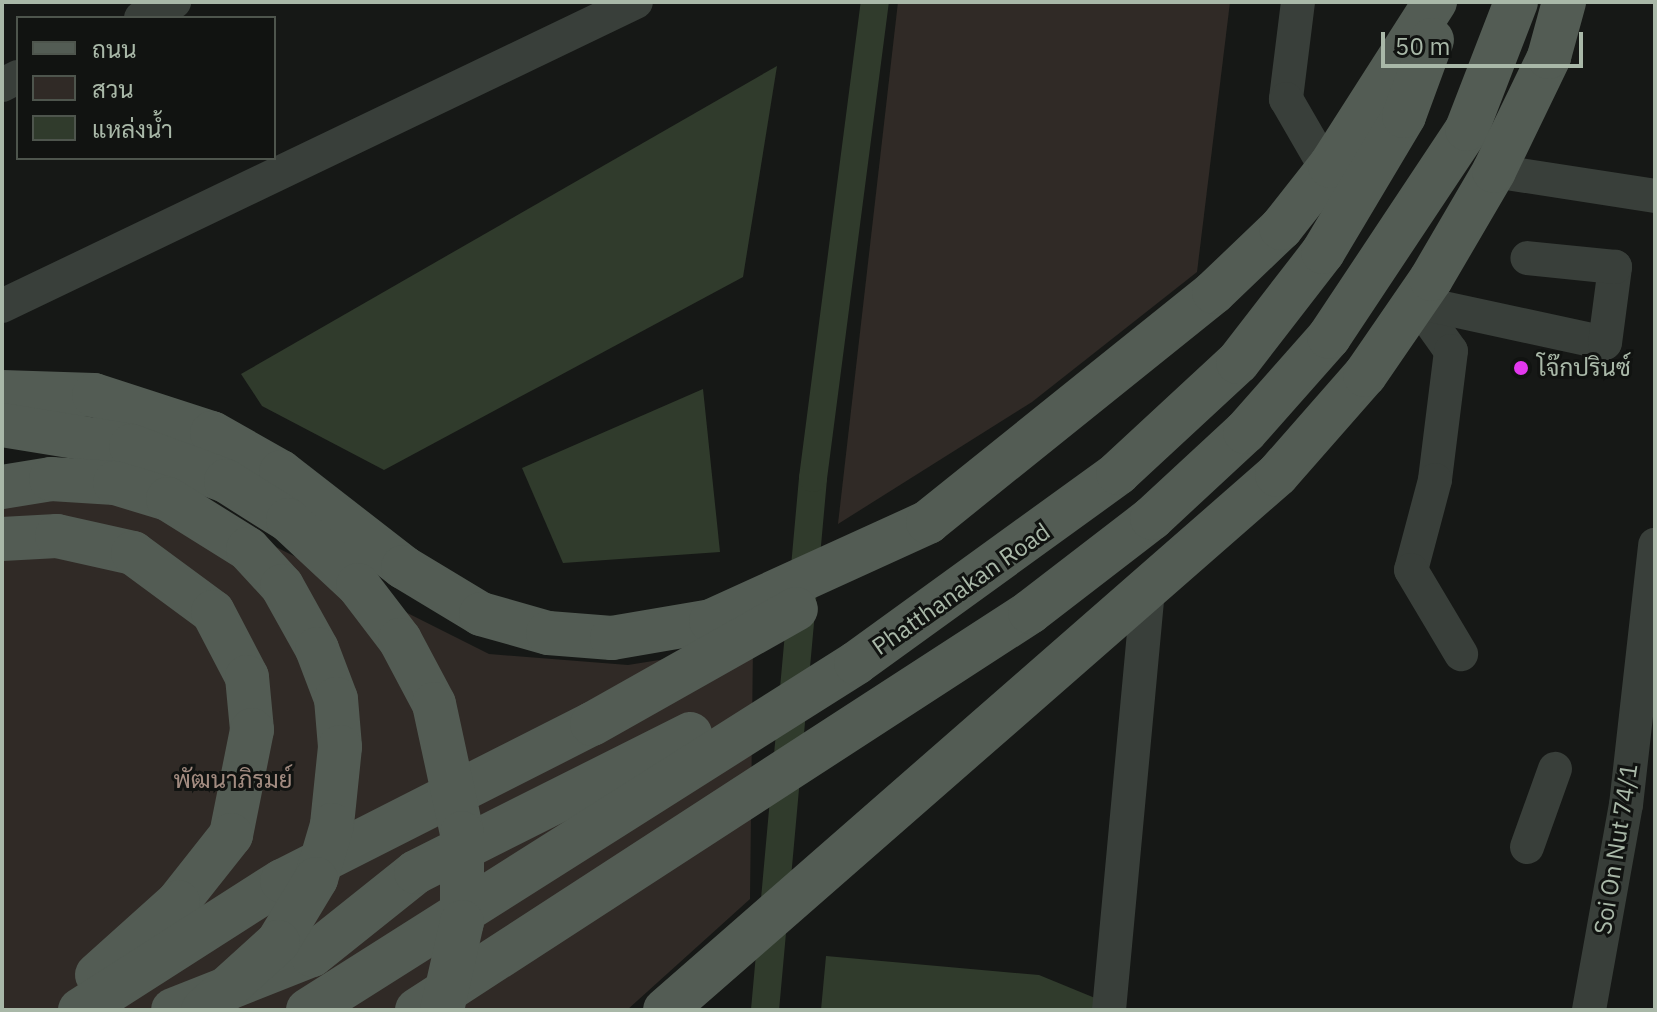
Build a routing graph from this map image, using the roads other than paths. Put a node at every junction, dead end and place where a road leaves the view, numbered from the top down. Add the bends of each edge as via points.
1 (174, 2) edge
2 (636, 2) edge
3 (1298, 2) edge
4 (1435, 2) edge
5 (1446, 2) edge
6 (1516, 2) edge
7 (1564, 2) edge
8 (145, 16) edge
9 (1327, 170) junction
10 (1494, 171) junction
11 (1655, 196) edge
12 (1527, 258) dead end
13 (1416, 302) junction
14 (2, 306) edge
15 (2, 392) edge
16 (2, 425) edge
17 (2, 487) edge
18 (2, 539) edge
19 (1655, 545) edge
20 (1148, 592) junction
21 (760, 614) junction
22 (1461, 654) dead end
23 (757, 709) junction
24 (1555, 769) dead end
25 (1527, 847) dead end
26 (691, 1009) edge
27 (57, 1010) edge
28 (80, 1010) edge
29 (173, 1010) edge
30 (203, 1010) edge
31 (308, 1010) edge
32 (417, 1010) edge
33 (442, 1010) edge
34 (1109, 1010) edge
35 (1589, 1010) edge

1 - 8 street
2 - 14 street
3 - 9 street via 1286,99
4 - 9 main road
5 - 23 main road, Phatthanakan Road via 1404,116 1323,252 1248,350 1118,473 1020,550
6 - 32 main road via 1450,155 1329,337 1245,432 1152,518 1030,612 742,805
7 - 10 main road via 1549,57
9 - 21 main road via 1281,228 1214,292 908,534
10 - 11 street
10 - 13 main road
12 - 13 street via 1615,267 1605,343
13 - 20 main road via 1365,375 1277,475
13 - 22 street via 1451,351 1435,480 1411,570
15 - 21 main road via 94,395 212,433 281,472 448,598 548,633 655,636
16 - 33 main road, bridge via 131,446 226,481 288,520 358,585 400,640 434,704 462,833 462,922
17 - 30 main road, bridge via 51,479 115,483 168,499 248,549 282,586 317,649 336,699 340,747 332,825 316,879 278,942
18 - 27 main road via 57,536 133,553 213,612 247,677 252,730 243,802 231,835 178,902
19 - 35 street, Soi On Nut 74/1 via 1626,805
20 - 26 main road via 813,892
20 - 34 street
21 - 28 main road via 282,881
23 - 29 main road via 416,872 312,955
23 - 31 main road via 651,790
24 - 25 street

